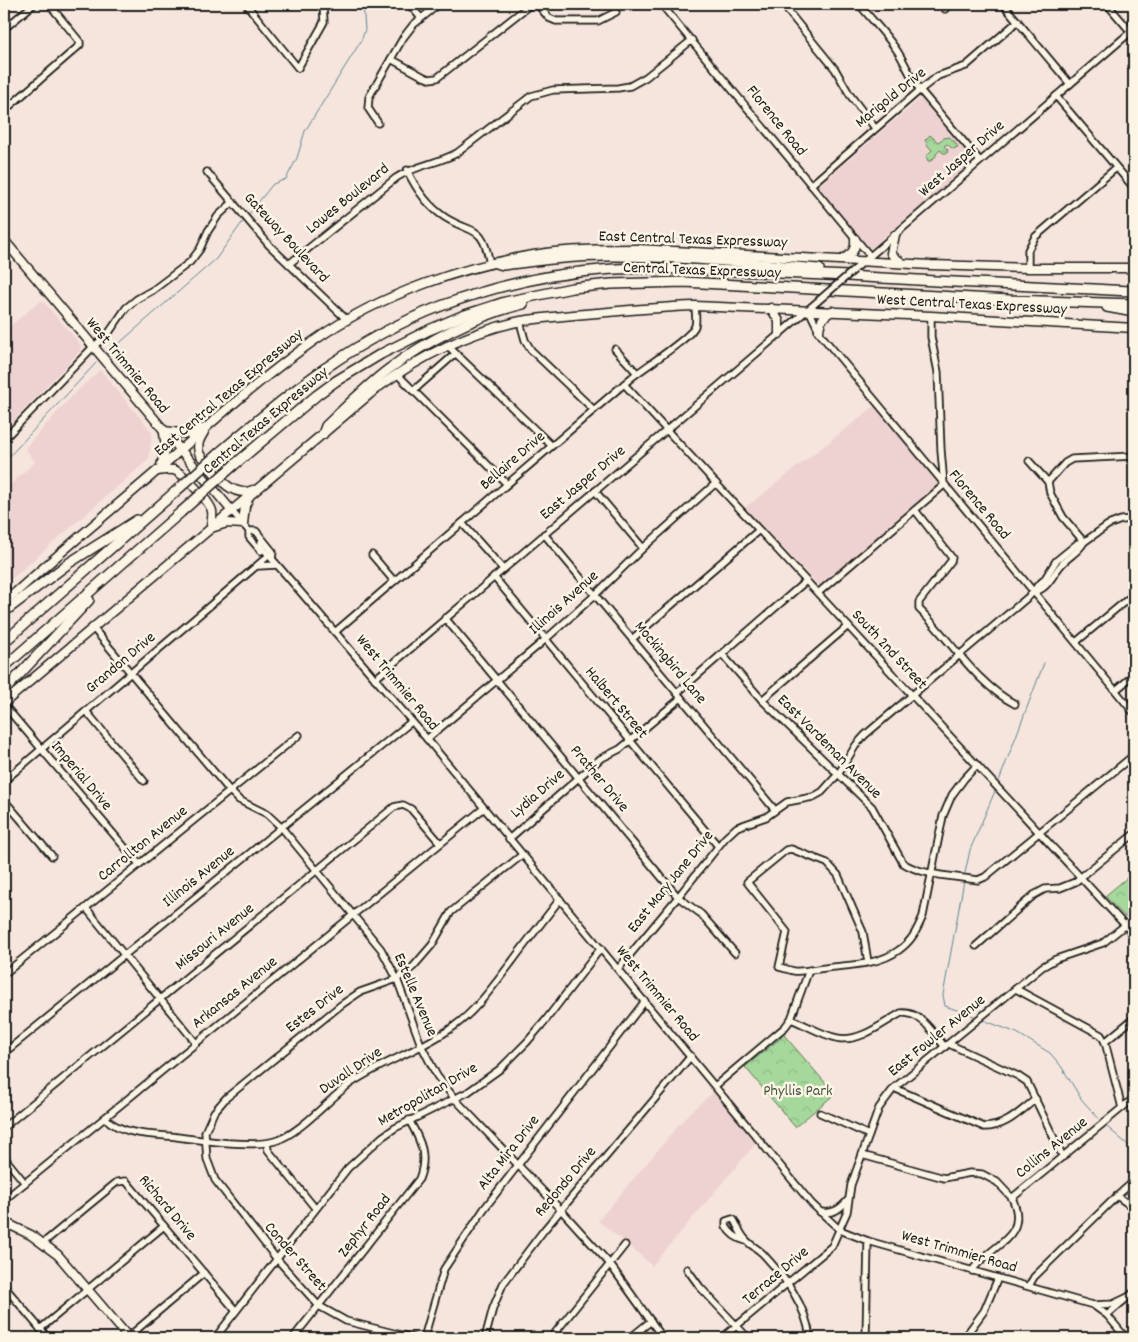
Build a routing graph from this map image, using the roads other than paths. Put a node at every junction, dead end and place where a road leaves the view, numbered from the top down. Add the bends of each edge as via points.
1 (34, 4) edge
2 (49, 4) edge
3 (246, 4) edge
4 (323, 4) edge
5 (409, 4) edge
6 (439, 4) edge
7 (531, 4) edge
8 (537, 4) edge
9 (782, 4) edge
10 (859, 4) edge
11 (950, 4) edge
12 (1003, 4) edge
13 (1107, 4) edge
14 (664, 5) edge
15 (944, 9) dead end
16 (616, 12) dead end
17 (421, 18) junction
18 (1018, 21) junction
19 (4, 29) edge
20 (1132, 30) edge
21 (692, 40) junction
22 (391, 59) junction
23 (1070, 84) junction
24 (920, 90) junction
25 (1056, 96) junction
26 (4, 111) edge
27 (378, 123) dead end
28 (875, 128) junction
29 (980, 161) junction
30 (1116, 168) junction
31 (408, 170) junction
32 (207, 172) dead end
33 (810, 185) junction
34 (1134, 188) edge
35 (233, 202) junction
36 (895, 235) junction
37 (855, 238) junction
38 (4, 240) edge
39 (867, 258) junction
40 (843, 259) junction
41 (903, 263) junction
42 (289, 264) junction
43 (493, 264) junction
44 (1028, 268) junction
45 (1134, 268) edge
46 (830, 275) junction
47 (572, 288) junction
48 (1134, 292) edge
49 (1084, 302) junction
50 (1134, 304) edge
51 (695, 306) junction
52 (771, 308) junction
53 (809, 310) junction
54 (832, 311) junction
55 (1134, 312) edge
56 (931, 316) junction
57 (347, 320) junction
58 (520, 322) junction
59 (1134, 328) edge
60 (819, 331) junction
61 (779, 334) junction
62 (447, 345) junction
63 (93, 347) junction
64 (615, 349) dead end
65 (455, 354) junction
66 (637, 373) junction
67 (397, 374) junction
68 (624, 384) junction
69 (413, 391) junction
70 (594, 410) junction
71 (208, 426) junction
72 (667, 430) junction
73 (164, 432) junction
74 (323, 434) junction
75 (4, 439) edge
76 (552, 446) junction
77 (180, 450) junction
78 (1134, 456) edge
79 (1029, 460) dead end
80 (159, 469) junction
81 (1048, 482) junction
82 (716, 483) junction
83 (507, 484) junction
84 (944, 485) junction
85 (258, 487) junction
86 (595, 491) junction
87 (250, 494) junction
88 (159, 507) junction
89 (231, 510) junction
90 (914, 510) junction
91 (1133, 520) edge
92 (462, 523) junction
93 (243, 524) junction
94 (211, 528) junction
95 (759, 530) junction
96 (249, 532) junction
97 (544, 534) junction
98 (1084, 542) junction
99 (643, 548) junction
100 (1134, 549) edge
101 (372, 555) dead end
102 (270, 558) junction
103 (277, 565) junction
104 (257, 566) junction
105 (503, 569) junction
106 (111, 573) junction
107 (494, 577) junction
108 (394, 581) junction
109 (806, 581) junction
110 (4, 586) edge
111 (1034, 592) junction
112 (818, 594) junction
113 (1134, 594) edge
114 (12, 595) junction
115 (595, 595) junction
116 (4, 602) edge
117 (4, 612) edge
118 (445, 618) junction
119 (848, 626) junction
120 (93, 628) junction
121 (335, 632) junction
122 (546, 639) junction
123 (632, 639) junction
124 (4, 642) edge
125 (1076, 642) junction
126 (722, 654) junction
127 (960, 654) junction
128 (4, 667) edge
129 (131, 673) junction
130 (1134, 675) edge
131 (375, 679) junction
132 (498, 679) junction
133 (1116, 690) junction
134 (4, 691) edge
135 (679, 695) junction
136 (912, 696) junction
137 (762, 700) junction
138 (4, 704) edge
139 (1015, 704) dead end
140 (86, 711) junction
141 (1134, 713) edge
142 (411, 722) junction
143 (299, 735) dead end
144 (427, 739) junction
145 (630, 740) junction
146 (41, 750) junction
147 (1134, 755) edge
148 (977, 766) junction
149 (839, 774) junction
150 (579, 777) junction
151 (4, 781) edge
152 (144, 781) dead end
153 (230, 791) junction
154 (4, 800) edge
155 (484, 808) junction
156 (775, 810) junction
157 (282, 828) junction
158 (1039, 832) junction
159 (1134, 834) edge
160 (509, 839) junction
161 (440, 843) junction
162 (718, 846) junction
163 (522, 855) junction
164 (52, 856) dead end
165 (139, 864) junction
166 (317, 871) junction
167 (931, 872) junction
168 (1081, 877) junction
169 (678, 897) junction
170 (560, 900) junction
171 (86, 908) junction
172 (353, 914) junction
173 (1134, 918) edge
174 (1125, 925) junction
175 (1134, 935) edge
176 (976, 946) dead end
177 (601, 948) junction
178 (735, 953) dead end
179 (125, 955) junction
180 (868, 962) junction
181 (618, 969) junction
182 (809, 970) junction
183 (4, 974) edge
184 (397, 979) junction
185 (1016, 988) junction
186 (160, 999) junction
187 (645, 1001) junction
188 (1134, 1018) edge
189 (791, 1019) junction
190 (1105, 1042) junction
191 (196, 1043) junction
192 (421, 1045) junction
193 (947, 1045) junction
194 (4, 1053) edge
195 (691, 1056) junction
196 (715, 1086) junction
197 (894, 1088) junction
198 (1134, 1098) edge
199 (455, 1099) junction
200 (1036, 1099) junction
201 (1122, 1108) junction
202 (820, 1114) dead end
203 (105, 1118) junction
204 (409, 1120) junction
205 (4, 1127) edge
206 (870, 1135) junction
207 (205, 1140) junction
208 (266, 1143) junction
209 (862, 1155) junction
210 (4, 1157) edge
211 (1063, 1157) junction
212 (518, 1164) junction
213 (1134, 1181) edge
214 (25, 1183) junction
215 (1117, 1196) junction
216 (1012, 1198) junction
217 (4, 1200) edge
218 (847, 1201) junction
219 (315, 1208) junction
220 (1134, 1208) edge
221 (561, 1210) junction
222 (820, 1212) junction
223 (4, 1222) edge
224 (164, 1226) junction
225 (840, 1230) junction
226 (746, 1241) dead end
227 (868, 1241) junction
228 (44, 1243) junction
229 (625, 1245) dead end
230 (276, 1258) junction
231 (609, 1263) junction
232 (687, 1269) dead end
233 (972, 1271) junction
234 (204, 1274) junction
235 (998, 1278) junction
236 (788, 1284) junction
237 (4, 1286) edge
238 (1029, 1286) junction
239 (87, 1289) junction
240 (1132, 1294) edge
241 (1093, 1305) junction
242 (319, 1306) junction
243 (236, 1311) junction
244 (1107, 1315) junction
245 (650, 1321) junction
246 (737, 1326) junction
247 (40, 1329) junction
248 (128, 1337) edge
249 (48, 1338) edge
250 (215, 1338) edge
251 (293, 1338) edge
252 (413, 1338) edge
253 (424, 1338) edge
254 (485, 1338) edge
255 (551, 1338) edge
256 (630, 1338) edge
257 (663, 1338) edge
258 (722, 1338) edge
259 (748, 1338) edge
260 (810, 1338) edge
261 (866, 1338) edge
262 (964, 1338) edge
263 (1126, 1338) edge

1 - 19 street
2 - 26 street via 80,46
3 - 4 street via 298,68 324,22
5 - 17 street
6 - 17 street
7 - 22 street via 437,78 428,79
8 - 16 street via 556,21 598,21
9 - 28 street via 835,69
10 - 24 street via 895,47
11 - 15 street
12 - 18 street
13 - 20 street
14 - 21 street, Florence Road
17 - 22 street via 403,38
18 - 23 street
18 - 24 street, Marigold Drive via 966,66 938,76
20 - 23 street, West Jasper Drive
21 - 31 street, Lowes Boulevard via 630,86 553,90 531,96 457,153
21 - 33 street, Florence Road
22 - 27 street via 369,97 368,108
23 - 25 street, West Jasper Drive
24 - 28 street, Marigold Drive
24 - 29 street
25 - 29 street, West Jasper Drive
25 - 30 street
28 - 33 street, Marigold Drive
29 - 36 street, West Jasper Drive
30 - 34 street
30 - 44 street via 1035,237 1028,250
31 - 42 street, Lowes Boulevard
31 - 43 street via 418,191 436,210 478,234
32 - 35 street, Gateway Boulevard
33 - 37 street, Florence Road
35 - 42 street, Gateway Boulevard
35 - 63 street via 218,216 190,262 126,308 108,334
36 - 39 street, West Jasper Drive
36 - 41 main road via 891,253
37 - 39 street, Florence Road
37 - 40 main road via 853,252
38 - 63 main road, West Trimmier Road
39 - 40 main road, East Central Texas Expressway
39 - 41 main road
39 - 53 street, West Jasper Drive, bridge
40 - 43 main road, East Central Texas Expressway via 637,249 547,253
41 - 44 main road
42 - 57 street, Gateway Boulevard
43 - 46 highway via 616,256 821,269
43 - 57 main road, East Central Texas Expressway via 421,286
44 - 45 main road
46 - 48 highway, Central Texas Expressway
46 - 88 highway, Central Texas Expressway, bridge via 650,268 601,270 534,279 476,294 439,307 363,342 327,365 220,452
47 - 49 highway, Central Texas Expressway via 684,282
47 - 74 highway via 559,296 488,315 420,349 389,369 326,426
47 - 106 highway, Central Texas Expressway, bridge via 506,302 462,316 381,354 336,381
49 - 50 highway, Central Texas Expressway
49 - 55 highway
51 - 52 main road
51 - 58 main road
51 - 66 street, Bellaire Drive via 692,331
52 - 53 main road
52 - 61 main road via 779,321
53 - 54 main road, West Central Texas Expressway
53 - 60 street, Florence Road
53 - 61 street, East Jasper Drive
54 - 56 main road, West Central Texas Expressway
54 - 60 main road via 822,319
56 - 59 main road, West Central Texas Expressway
56 - 84 street via 931,337 938,372
57 - 71 main road, East Central Texas Expressway via 277,368
58 - 62 main road
58 - 70 street via 531,350
60 - 84 street, Florence Road
61 - 72 street, East Jasper Drive
62 - 65 street
62 - 67 main road
63 - 73 main road, West Trimmier Road
63 - 75 street
64 - 66 street
65 - 69 street
65 - 76 street
66 - 68 street, Bellaire Drive
67 - 69 street
67 - 74 main road
68 - 70 street, Bellaire Drive
68 - 72 street, South 2nd Street
69 - 83 street
70 - 76 street, Bellaire Drive
71 - 73 main road via 189,434
71 - 77 main road, East Central Texas Expressway
71 - 85 main road via 199,441 200,455 234,490 248,492
72 - 82 street, South 2nd Street
72 - 86 street, East Jasper Drive
73 - 77 main road, West Trimmier Road
73 - 80 main road via 165,456
74 - 85 main road
76 - 83 street, Bellaire Drive
77 - 80 main road, East Central Texas Expressway
77 - 89 main road, West Trimmier Road
78 - 81 street via 1072,460 1065,463
79 - 81 street
80 - 94 main road via 182,474 209,505
80 - 114 main road, East Central Texas Expressway
81 - 98 street via 1063,517
82 - 95 street, South 2nd Street
82 - 99 street, Illinois Avenue
83 - 92 street, Bellaire Drive
84 - 90 street
84 - 111 street, Florence Road
85 - 87 main road
86 - 97 street, East Jasper Drive
86 - 99 street
87 - 89 main road
87 - 93 main road
88 - 117 highway via 69,563
88 - 124 highway, Central Texas Expressway
89 - 93 street, West Trimmier Road
89 - 94 main road
90 - 112 street
90 - 127 street via 952,558 919,602 919,609
91 - 98 street, East Mary Jane Drive via 1108,525
91 - 100 street
92 - 105 street
92 - 108 street, Bellaire Drive
93 - 94 main road via 227,523
93 - 96 street, West Trimmier Road
94 - 120 main road
95 - 109 street, South 2nd Street
95 - 123 street
96 - 102 street, West Trimmier Road via 249,537
96 - 102 street, West Trimmier Road via 256,531 273,552
97 - 105 street, East Jasper Drive
97 - 115 street, Mockingbird Lane
98 - 111 street, East Mary Jane Drive via 1082,548 1059,563 1047,585
99 - 115 street, Illinois Avenue
101 - 108 street
102 - 103 street, West Trimmier Road
102 - 104 street, Grandon Drive
103 - 104 street
103 - 121 street, West Trimmier Road
104 - 129 street, Grandon Drive
105 - 107 street, East Jasper Drive
106 - 128 highway, Central Texas Expressway
106 - 134 highway
107 - 118 street, East Jasper Drive
107 - 122 street, Halbert Street
108 - 121 street, Bellaire Drive
109 - 112 street, South 2nd Street
109 - 126 street, Lydia Drive
110 - 114 street
111 - 125 street, Florence Road
111 - 127 street, East Mary Jane Drive
112 - 119 street, South 2nd Street
113 - 125 street
114 - 116 main road, East Central Texas Expressway
115 - 122 street, Illinois Avenue
115 - 123 street, Mockingbird Lane
118 - 131 street, East Jasper Drive
118 - 132 street, Prather Drive
119 - 136 street, South 2nd Street
119 - 137 street
120 - 129 street, Estelle Avenue
120 - 138 main road
121 - 131 street, West Trimmier Road
122 - 132 street, Illinois Avenue
122 - 145 street, Halbert Street
123 - 135 street, Mockingbird Lane
125 - 133 street, Florence Road
126 - 135 street, Lydia Drive
126 - 137 street, East Vardeman Avenue
127 - 136 street, East Mary Jane Drive
127 - 139 street via 984,680
129 - 140 street, Grandon Drive
129 - 153 street, Estelle Avenue
130 - 133 street
131 - 142 street, West Trimmier Road
132 - 144 street, Illinois Avenue
132 - 150 street, Prather Drive
133 - 141 street, Florence Road
135 - 145 street, Lydia Drive
135 - 156 street, Mockingbird Lane
136 - 148 street, South 2nd Street
136 - 149 street, East Mary Jane Drive via 860,740
137 - 149 street, East Vardeman Avenue
138 - 146 street, Imperial Drive
140 - 146 street, Grandon Drive
140 - 152 street
142 - 144 street, West Trimmier Road
142 - 157 street, Illinois Avenue
143 - 153 street, Carrollton Avenue
144 - 155 street, West Trimmier Road
145 - 150 street, Lydia Drive
145 - 162 street, Halbert Street
146 - 151 street, Grandon Drive
146 - 165 street, Imperial Drive
147 - 158 street, East Vardeman Avenue
148 - 158 street, South 2nd Street
148 - 167 street via 948,803 940,825
149 - 156 street, East Mary Jane Drive via 814,797 787,802
149 - 167 street, East Vardeman Avenue via 872,807 903,862 909,867
150 - 160 street, Lydia Drive
150 - 169 street, Prather Drive
153 - 157 street, Estelle Avenue via 239,800 267,814
153 - 165 street, Carrollton Avenue
154 - 164 street
155 - 160 street, West Trimmier Road
155 - 161 street, Arkansas Avenue
156 - 162 street, East Mary Jane Drive via 766,817 737,827
157 - 166 street, Estelle Avenue
157 - 179 street, Illinois Avenue
158 - 167 street, East Vardeman Avenue via 982,879
158 - 168 street, South 2nd Street
159 - 168 street
160 - 163 street, West Trimmier Road
161 - 166 street, Missouri Avenue via 411,808 403,805 394,807
161 - 172 street, Arkansas Avenue
162 - 169 street, East Mary Jane Drive
163 - 170 street, West Trimmier Road
163 - 184 street, Estes Drive via 451,912 426,953
165 - 171 street, Carrollton Avenue
166 - 172 street, Estelle Avenue
166 - 186 street, Missouri Avenue
167 - 180 street via 923,916 914,936 888,957
168 - 174 street, South 2nd Street
168 - 176 street via 1068,886 1045,889 1034,895
169 - 178 street, Prather Drive via 701,914
169 - 181 street, East Mary Jane Drive
170 - 177 street, West Trimmier Road
170 - 192 street, Duvall Drive via 474,1008 453,1027
171 - 179 street
171 - 183 street, Carrollton Avenue
172 - 184 street, Estelle Avenue via 381,949
172 - 191 street, Arkansas Avenue
173 - 174 street, East Fowler Avenue
174 - 175 street, South 2nd Street
174 - 185 street, East Fowler Avenue via 1103,944 1048,963
177 - 181 street, West Trimmier Road
177 - 199 street, Metropolitan Drive via 527,1042 489,1077
179 - 186 street
179 - 194 street, Illinois Avenue
180 - 182 street
180 - 182 street via 863,932 838,874 827,863 796,850 786,850 747,882 787,932 779,966 794,971
181 - 187 street, West Trimmier Road
182 - 189 street
184 - 192 street, Estelle Avenue
184 - 207 street, Estes Drive via 360,992 341,1004 233,1091 214,1112
185 - 190 street via 1101,1035
185 - 193 street, East Fowler Avenue
186 - 191 street
186 - 205 street, Missouri Avenue
187 - 195 street, West Trimmier Road
187 - 212 street, Alta Mira Drive
188 - 190 street
189 - 193 street via 845,1039 863,1034 901,1013 908,1013 919,1017
189 - 196 street
190 - 201 street
191 - 203 street, Arkansas Avenue
192 - 199 street, Estelle Avenue via 437,1076
192 - 208 street, Duvall Drive via 365,1074 292,1132
193 - 197 street, East Fowler Avenue
193 - 200 street via 1023,1079
195 - 196 street, West Trimmier Road
195 - 221 street, Redondo Drive
196 - 222 street, West Trimmier Road
197 - 200 street via 984,1127 1005,1123
197 - 206 street, East Fowler Avenue via 879,1108
198 - 201 street, Collins Avenue
199 - 204 street, Metropolitan Drive
199 - 212 street, Estelle Avenue
200 - 211 street
201 - 211 street, Collins Avenue
202 - 206 street
203 - 207 street, Duvall Drive via 122,1130
203 - 214 street, Arkansas Avenue
204 - 219 street, Metropolitan Drive via 388,1132 366,1151
204 - 242 street, Zephyr Road via 423,1154 419,1179
206 - 209 street, East Fowler Avenue
207 - 208 street, Duvall Drive
207 - 230 street, Conder Street via 206,1159 215,1180
208 - 219 street via 268,1150
209 - 216 street via 944,1178 982,1174 997,1182
209 - 218 street, East Fowler Avenue
210 - 214 street
211 - 216 street, Collins Avenue
212 - 221 street, Estelle Avenue
212 - 253 street, Alta Mira Drive via 444,1269
213 - 215 street
214 - 217 street, Arkansas Avenue
215 - 220 street
215 - 238 street via 1038,1273
216 - 233 street, Collins Avenue via 1017,1219 1011,1236
218 - 222 street via 835,1212
218 - 225 street, East Fowler Avenue via 847,1212
219 - 230 street, Metropolitan Drive
221 - 231 street, Estelle Avenue
221 - 254 street, Redondo Drive via 502,1284
222 - 225 street, West Trimmier Road
223 - 228 main road
224 - 228 street, Richard Drive via 129,1183 121,1180
224 - 234 street, Richard Drive
224 - 239 street
225 - 227 street, West Trimmier Road
225 - 236 street, Terrace Drive via 827,1252
226 - 236 street via 763,1254
227 - 233 street, West Trimmier Road
227 - 261 street
228 - 239 main road
229 - 231 street
230 - 242 street, Conder Street
230 - 243 street, Metropolitan Drive
231 - 245 street, Estelle Avenue
231 - 255 street
232 - 246 street
233 - 235 street, West Trimmier Road
234 - 243 street, Richard Drive
234 - 248 street
235 - 238 street, West Trimmier Road
235 - 262 street via 984,1311
236 - 246 street, Terrace Drive
236 - 260 street via 807,1317
237 - 247 street
238 - 241 street, West Trimmier Road
239 - 247 street
239 - 248 main road
240 - 241 street via 1113,1304
240 - 244 street
241 - 244 street, West Trimmier Road
242 - 251 street, Zephyr Road
242 - 252 street, Conder Street via 346,1321
243 - 250 street, Metropolitan Drive
244 - 263 street, West Trimmier Road
245 - 256 street
245 - 257 street, Estelle Avenue
246 - 258 street, Terrace Drive
246 - 259 street
247 - 249 street

